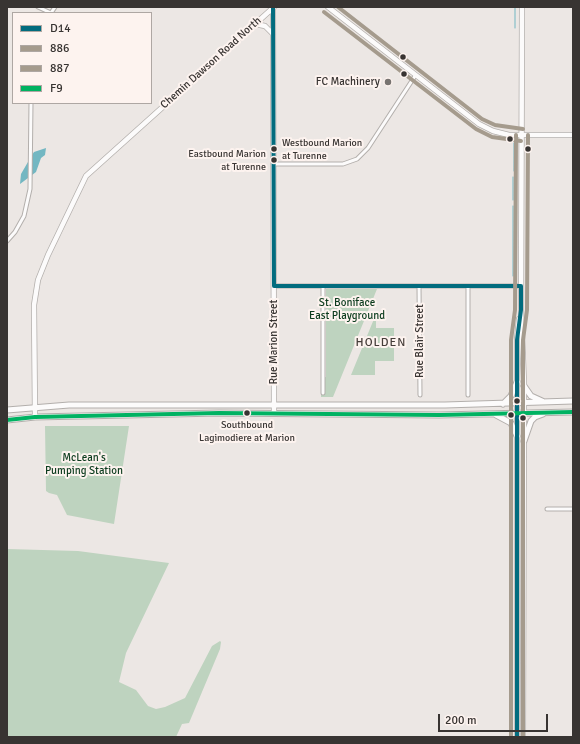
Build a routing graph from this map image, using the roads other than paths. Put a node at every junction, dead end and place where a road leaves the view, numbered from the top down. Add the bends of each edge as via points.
1 (38, 7) edge
2 (273, 7) edge
3 (328, 7) edge
4 (522, 7) edge
5 (49, 12) edge
6 (255, 24) junction
7 (273, 34) junction
8 (415, 76) junction
9 (31, 104) edge
10 (522, 135) junction
11 (573, 135) edge
12 (274, 164) junction
13 (7, 241) edge
14 (274, 286) junction
15 (420, 286) junction
16 (468, 286) junction
17 (521, 286) junction
18 (323, 287) junction
19 (521, 310) junction
20 (517, 382) junction
21 (524, 386) junction
22 (323, 393) dead end
23 (468, 394) dead end
24 (420, 395) dead end
25 (545, 402) junction
26 (573, 402) edge
27 (517, 403) junction
28 (524, 403) junction
29 (503, 404) junction
30 (274, 405) junction
31 (35, 407) junction
32 (7, 410) edge
33 (274, 412) junction
34 (550, 412) junction
35 (573, 412) edge
36 (517, 413) junction
37 (524, 413) junction
38 (493, 414) junction
39 (35, 417) junction
40 (7, 420) edge
41 (517, 436) junction
42 (524, 441) junction
43 (547, 509) dead end
44 (573, 509) edge
45 (520, 598) junction
46 (520, 608) junction
47 (517, 737) edge
48 (522, 737) edge

1 - 5 street
2 - 6 street, Chemin Dawson Road North
2 - 7 street, Rue Marion Street
3 - 8 street
4 - 10 street
6 - 7 street via 265,26
6 - 31 street, Chemin Dawson Road North via 86,176 38,280 34,305
7 - 12 street, Rue Marion Street
8 - 10 street via 479,124 493,131
8 - 12 street via 368,148 357,159 343,164
9 - 13 street via 30,189 24,216
10 - 11 street
10 - 17 street
12 - 14 street, Rue Marion Street
14 - 18 street
14 - 30 street, Rue Marion Street
15 - 16 street
15 - 18 street
15 - 24 street, Rue Blair Street
16 - 17 street
16 - 23 street
17 - 19 street
18 - 22 street
19 - 20 street via 517,340
19 - 21 street
20 - 27 street
20 - 29 main road via 511,396
21 - 25 main road via 532,398
21 - 28 street
25 - 26 main road
25 - 28 main road
27 - 28 main road
27 - 29 main road
27 - 36 street
28 - 37 street
29 - 30 main road
30 - 31 main road
30 - 33 street, Rue Marion Street
31 - 32 main road
31 - 39 street, Chemin Dawson Road North
33 - 38 main road
33 - 39 main road
34 - 35 main road
34 - 37 main road
34 - 42 main road via 532,419
36 - 37 main road
36 - 38 main road
36 - 41 street
37 - 42 street
38 - 41 main road via 511,423
39 - 40 main road
41 - 45 street
42 - 45 street
43 - 44 street
45 - 46 street
46 - 47 street
46 - 48 street

